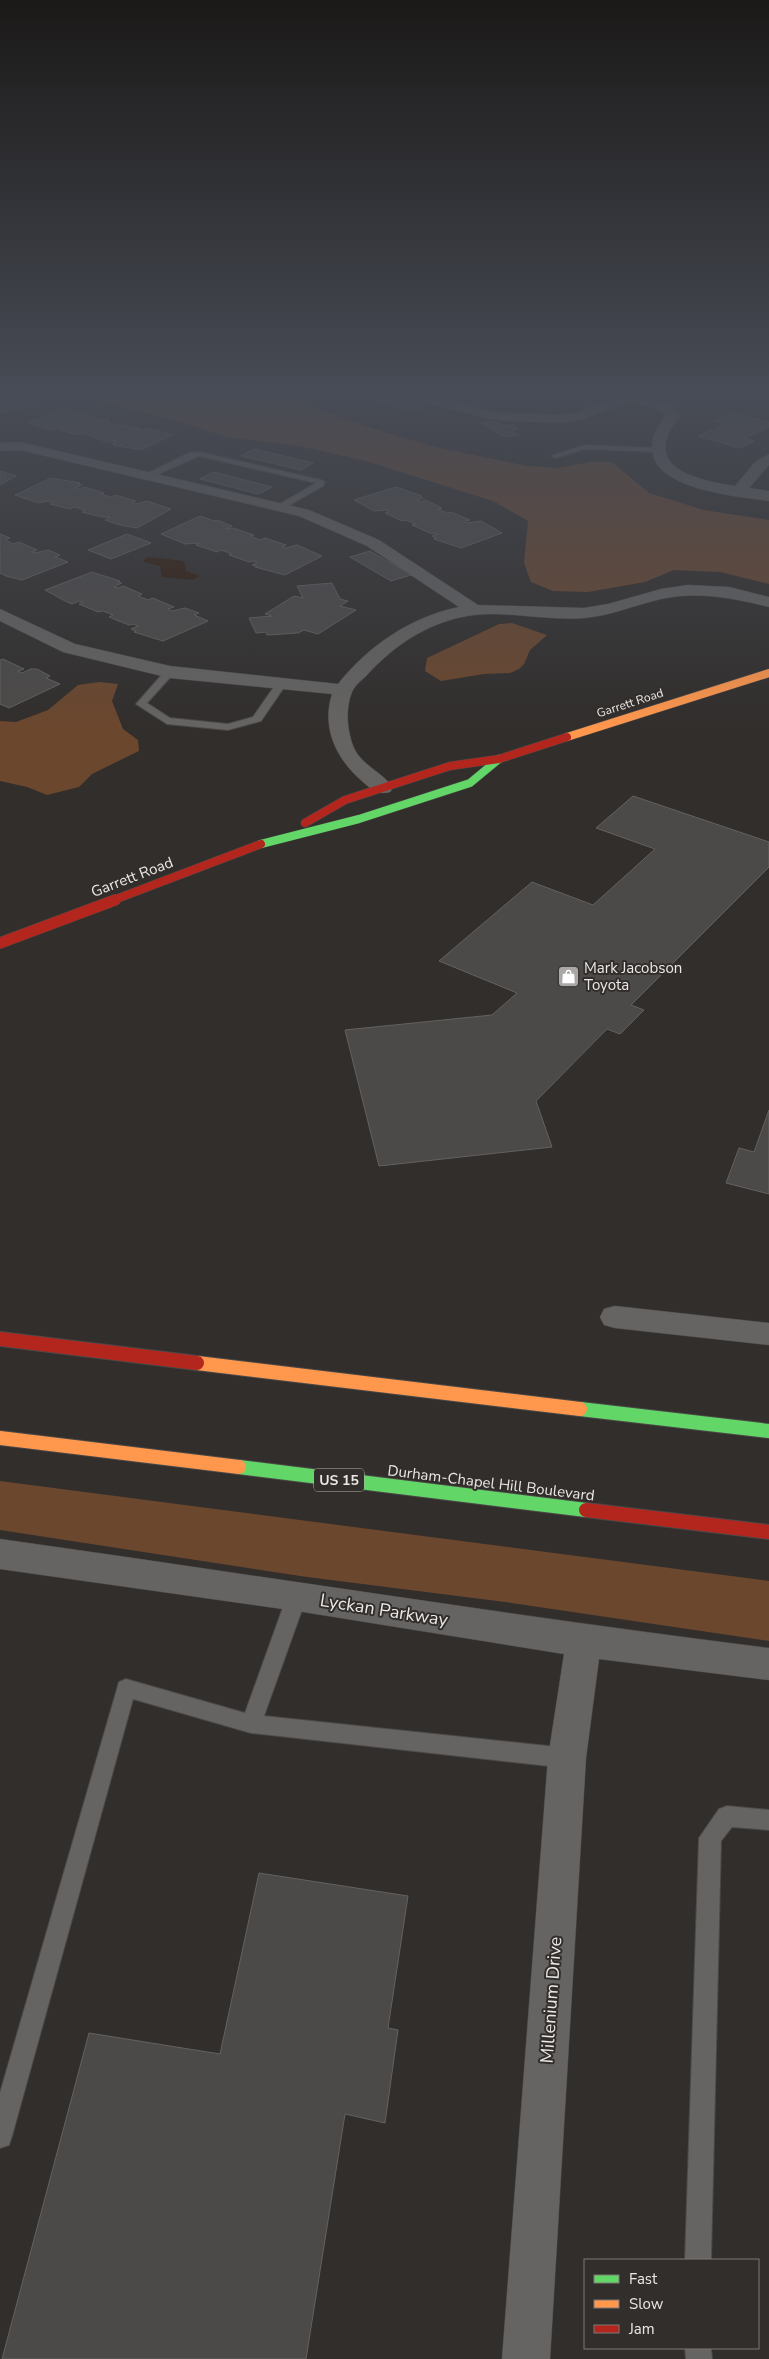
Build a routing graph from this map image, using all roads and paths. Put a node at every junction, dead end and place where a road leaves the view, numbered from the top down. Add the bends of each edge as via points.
1 (277, 506) edge
2 (281, 507) joint
3 (769, 602) edge
4 (475, 610) junction
5 (0, 614) edge
6 (170, 672) junction
7 (769, 672) edge
8 (282, 683) junction
9 (343, 690) junction
10 (499, 760) junction
11 (383, 788) junction
12 (275, 839) junction
13 (0, 943) edge
14 (616, 1317) dead end
15 (769, 1334) edge
16 (0, 1338) edge
17 (769, 1431) edge
18 (0, 1438) edge
19 (678, 1521) junction
20 (769, 1523) edge
21 (769, 1532) edge
22 (0, 1554) edge
23 (297, 1596) junction
24 (584, 1641) junction
25 (769, 1664) edge
26 (251, 1724) junction
27 (567, 1758) junction
28 (769, 1820) edge
29 (0, 2136) edge
30 (698, 2259) edge
31 (526, 2359) edge

1 - 2 street
2 - 4 street via 304,513 373,543
3 - 4 street via 721,591 687,590 584,613
4 - 9 street via 427,622 405,633 385,646
5 - 6 street via 69,648
6 - 8 street
6 - 8 lane via 142,704 167,721 228,727 257,719
7 - 10 main road, Garrett Road
8 - 9 street
9 - 11 street via 338,708 344,747 356,764
10 - 11 main road, Garrett Road via 450,766
10 - 12 main road, Garrett Road via 470,783 360,819
11 - 12 main road, Garrett Road via 345,800
12 - 13 main road, Garrett Road
14 - 15 street
16 - 17 main road
18 - 19 main road, Durham-Chapel Hill Boulevard / US 15
19 - 20 main road
19 - 21 main road, Durham-Chapel Hill Boulevard / US 15
22 - 23 street, Lyckan Parkway
23 - 24 street, Lyckan Parkway
23 - 26 lane
24 - 25 street, Lyckan Parkway
24 - 27 street, Millenium Drive
26 - 27 lane
26 - 29 lane via 126,1688
27 - 31 street, Millenium Drive
28 - 30 lane via 727,1816 710,1838

